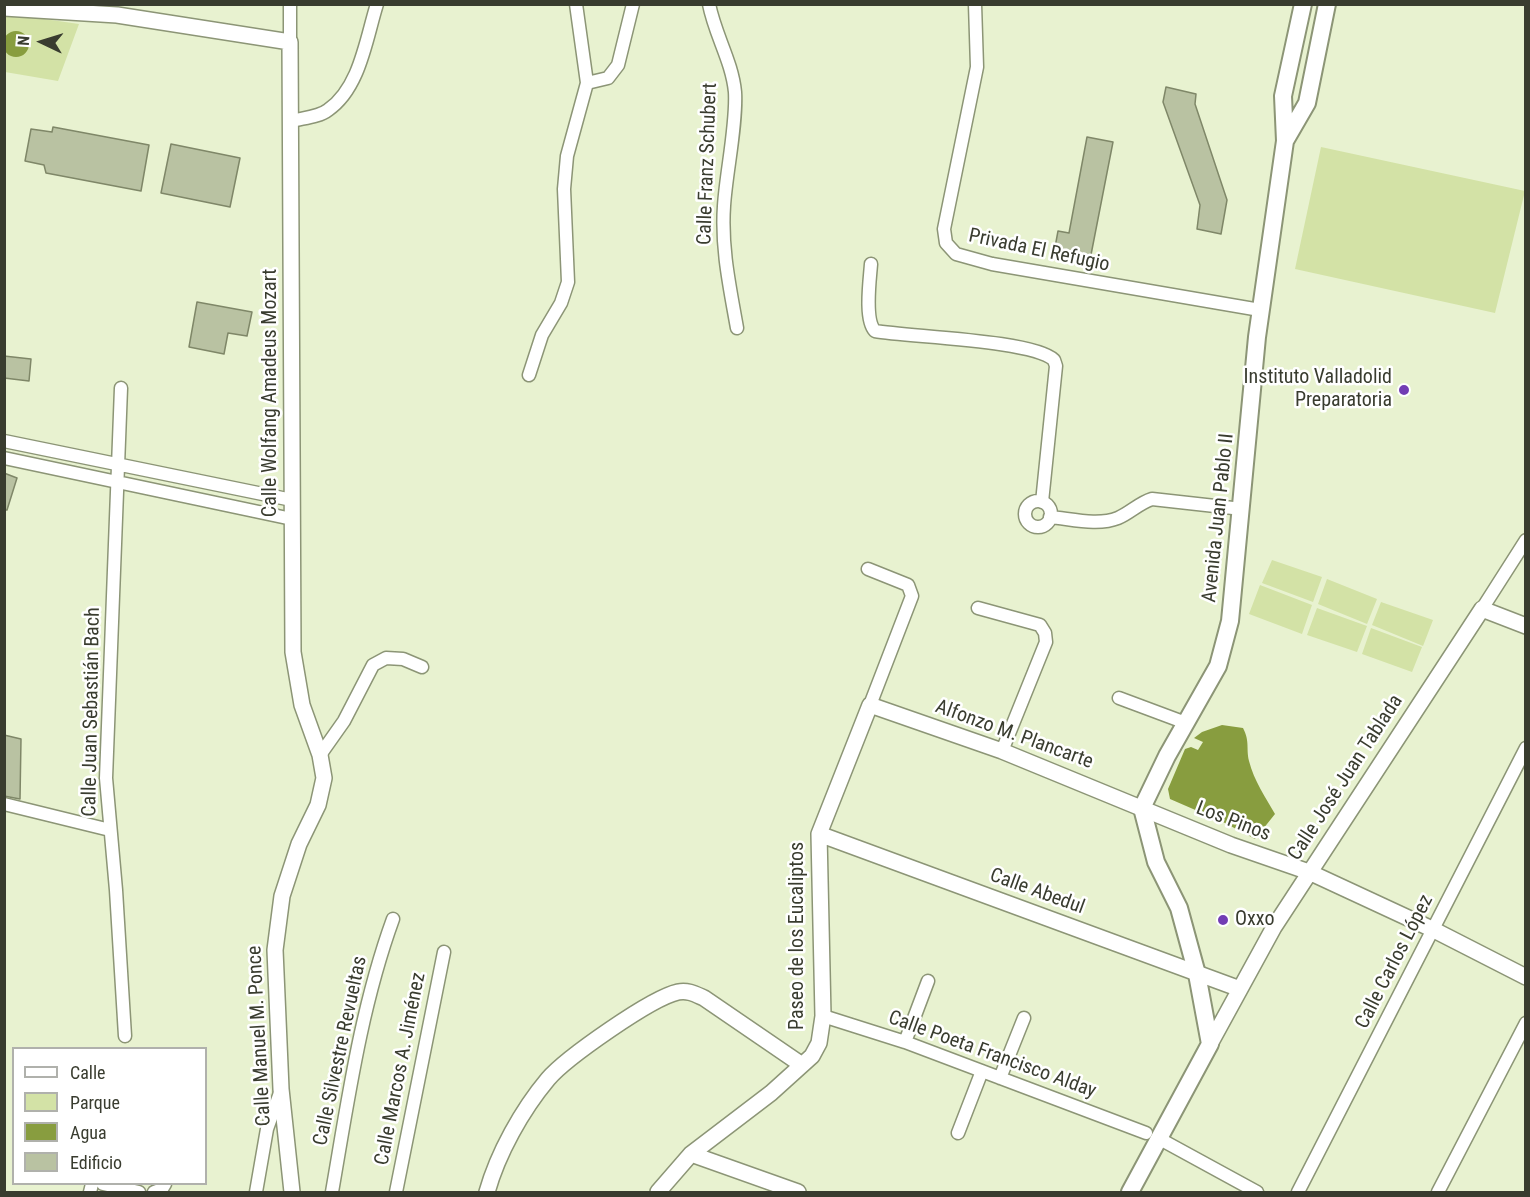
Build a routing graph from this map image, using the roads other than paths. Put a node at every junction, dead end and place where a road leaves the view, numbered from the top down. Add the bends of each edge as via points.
1 (290, 4) edge
2 (377, 4) edge
3 (576, 4) edge
4 (633, 4) edge
5 (710, 4) edge
6 (975, 4) edge
7 (1303, 4) edge
8 (1328, 4) edge
9 (4, 8) edge
10 (117, 10) edge
11 (290, 42) junction
12 (587, 83) junction
13 (292, 121) junction
14 (1285, 141) junction
15 (871, 264) dead end
16 (1260, 310) junction
17 (737, 328) dead end
18 (529, 375) dead end
19 (121, 388) dead end
20 (4, 441) edge
21 (4, 458) edge
22 (118, 465) junction
23 (116, 482) junction
24 (292, 500) junction
25 (1042, 502) junction
26 (1242, 509) junction
27 (1050, 517) junction
28 (291, 519) junction
29 (1526, 540) edge
30 (868, 568) dead end
31 (978, 608) dead end
32 (1482, 609) junction
33 (1526, 626) edge
34 (422, 667) dead end
35 (1119, 698) dead end
36 (870, 705) junction
37 (1186, 723) junction
38 (1526, 748) edge
39 (1002, 751) junction
40 (320, 755) junction
41 (324, 778) joint
42 (4, 804) edge
43 (1142, 808) junction
44 (110, 830) junction
45 (819, 834) junction
46 (1309, 872) junction
47 (393, 919) dead end
48 (1434, 930) junction
49 (444, 952) dead end
50 (1197, 974) junction
51 (1526, 977) edge
52 (928, 981) dead end
53 (1240, 990) junction
54 (823, 1016) junction
55 (1024, 1018) dead end
56 (1526, 1023) edge
57 (125, 1036) dead end
58 (905, 1042) junction
59 (1210, 1044) junction
60 (802, 1065) junction
61 (982, 1071) junction
62 (1000, 1078) junction
63 (281, 1089) junction
64 (958, 1132) dead end
65 (1152, 1135) junction
66 (691, 1154) junction
67 (108, 1185) edge
68 (491, 1188) edge
69 (139, 1192) edge
70 (256, 1192) edge
71 (292, 1192) edge
72 (332, 1192) edge
73 (396, 1192) edge
74 (658, 1192) edge
75 (798, 1192) edge
76 (1130, 1192) edge
77 (1257, 1192) edge
78 (1298, 1192) edge
79 (1438, 1192) edge

1 - 11 street, Calle Wolfang Amadeus Mozart
2 - 13 street via 357,69 343,98 326,112
3 - 12 street
4 - 12 street via 618,65 608,78
5 - 17 street, Calle Franz Schubert via 735,93 723,254
6 - 16 street, Privada El Refugio via 977,67 944,229 946,243 956,254 1047,275
7 - 14 main road, Avenida Juan Pablo II via 1282,96
8 - 14 main road, Avenida Juan Pablo II via 1308,103
9 - 10 street
10 - 11 street
11 - 13 street, Calle Wolfang Amadeus Mozart
12 - 18 street via 567,156 564,189 568,282 542,335
13 - 24 street, Calle Wolfang Amadeus Mozart
14 - 16 main road, Avenida Juan Pablo II
15 - 25 street via 869,315 875,331 971,340 1040,352 1054,360
16 - 26 main road, Avenida Juan Pablo II
19 - 22 street, Calle Juan Sebastián Bach
20 - 22 street
21 - 23 street
22 - 23 street, Calle Juan Sebastián Bach
22 - 24 street
23 - 28 street
23 - 44 street, Calle Juan Sebastián Bach via 106,778
24 - 28 street, Calle Wolfang Amadeus Mozart
25 - 27 street via 1048,506
25 - 27 street via 1029,505 1026,520 1040,527
26 - 27 street via 1152,500 1104,522
26 - 37 main road, Avenida Juan Pablo II via 1230,621 1218,666
28 - 40 street, Calle Wolfang Amadeus Mozart via 293,652 302,705
29 - 32 street, Calle José Juan Tablada
30 - 36 street via 908,585 912,596
31 - 39 street via 1040,626 1045,633 1046,642
32 - 33 street
32 - 46 street, Calle José Juan Tablada
34 - 40 street via 403,659 386,658 373,665 344,721
35 - 37 street
36 - 39 street, Alfonzo M. Plancarte
36 - 45 street, Paseo de los Eucaliptos
37 - 43 main road, Avenida Juan Pablo II
38 - 48 street, Calle Carlos López
39 - 43 street, Alfonzo M. Plancarte
40 - 41 street, Calle Wolfang Amadeus Mozart
41 - 63 street, Calle Manuel M. Ponce via 318,806 299,844 280,907 275,950
42 - 44 street
43 - 46 street, Los Pinos
43 - 50 main road via 1156,862 1179,908
44 - 57 street, Calle Juan Sebastián Bach
45 - 50 street, Calle Abedul
45 - 54 street, Paseo de los Eucaliptos
46 - 48 street, Los Pinos
46 - 53 street, Calle José Juan Tablada
47 - 72 street, Calle Silvestre Revueltas via 375,970 360,1035
48 - 51 street, Los Pinos
48 - 78 street, Calle Carlos López
49 - 73 street, Calle Marcos A. Jiménez
50 - 53 street, Calle Abedul
50 - 59 main road
52 - 58 street
53 - 59 street, Calle José Juan Tablada
54 - 58 street, Calle Poeta Francisco Alday
54 - 60 street, Paseo de los Eucaliptos via 819,1043
55 - 62 street
56 - 79 street
58 - 61 street, Calle Poeta Francisco Alday
59 - 65 main road, Calle José Juan Tablada
60 - 66 street, Paseo de los Eucaliptos
60 - 68 street via 704,998 690,992 659,1000 582,1049 549,1078 521,1118
61 - 62 street, Calle Poeta Francisco Alday
61 - 64 street
62 - 65 street, Calle Poeta Francisco Alday
63 - 70 street via 267,1129
63 - 71 street, Calle Manuel M. Ponce
65 - 76 main road, Calle José Juan Tablada
65 - 77 street, Calle Poeta Francisco Alday
66 - 74 street, Paseo de los Eucaliptos
66 - 75 street
67 - 69 street

